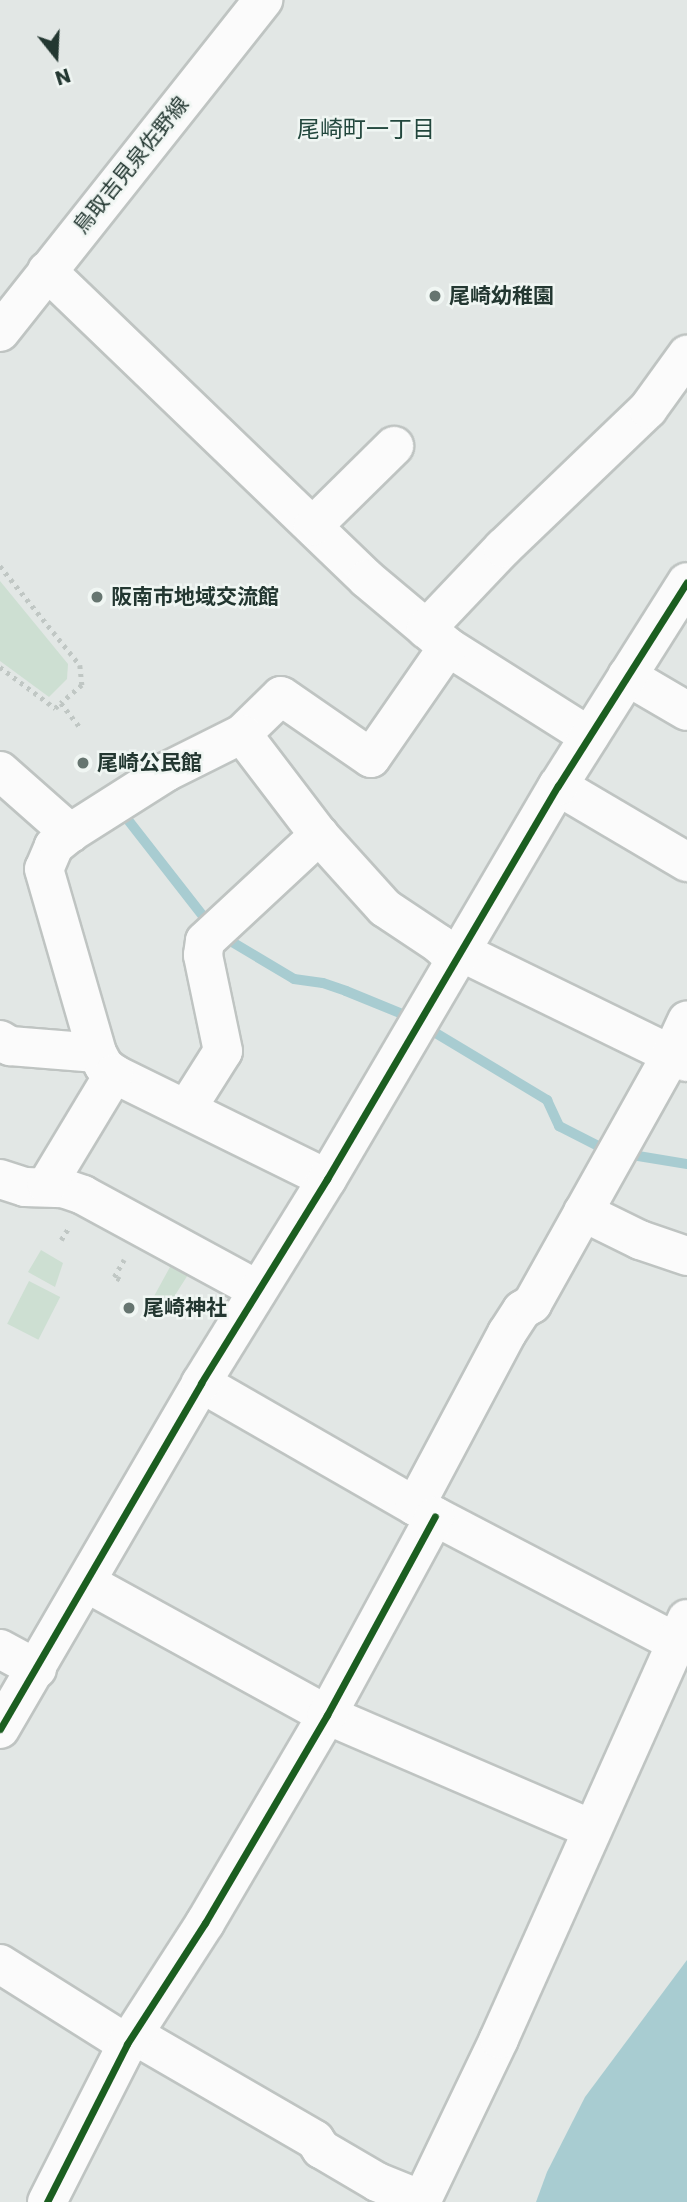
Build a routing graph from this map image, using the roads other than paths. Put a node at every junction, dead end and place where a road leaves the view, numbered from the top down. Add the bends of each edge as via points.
1 (263, 0) edge
2 (47, 271) junction
3 (0, 332) edge
4 (687, 355) edge
5 (394, 446) dead end
6 (313, 526) junction
7 (687, 582) edge
8 (437, 638) junction
9 (627, 676) junction
10 (687, 711) edge
11 (242, 734) junction
12 (589, 736) junction
13 (0, 771) edge
14 (558, 786) junction
15 (70, 833) junction
16 (319, 835) junction
17 (687, 862) edge
18 (458, 956) junction
19 (687, 1021) edge
20 (0, 1040) edge
21 (679, 1059) edge
22 (106, 1063) junction
23 (187, 1108) junction
24 (0, 1179) edge
25 (327, 1179) junction
26 (47, 1185) junction
27 (583, 1212) junction
28 (687, 1256) edge
29 (258, 1290) junction
30 (201, 1383) junction
31 (425, 1511) junction
32 (87, 1583) junction
33 (682, 1631) edge
34 (0, 1649) edge
35 (37, 1670) junction
36 (327, 1715) junction
37 (0, 1729) edge
38 (592, 1829) junction
39 (0, 1964) edge
40 (127, 2045) junction
41 (421, 2201) edge
42 (47, 2202) edge

1 - 2 street, 鳥取吉見泉佐野線
2 - 3 street, 鳥取吉見泉佐野線
2 - 6 street
4 - 8 street via 648,409 503,548
5 - 6 street
6 - 8 street
7 - 9 street
8 - 11 street via 371,758 281,696
8 - 12 street
9 - 10 street
9 - 12 street
11 - 15 street via 166,772
11 - 16 street
12 - 14 street
13 - 15 street
14 - 17 street
14 - 18 street
15 - 22 street via 54,846 44,869
16 - 18 street via 385,908
16 - 23 street via 205,941 203,955 223,1051
18 - 21 street
18 - 25 street
19 - 21 street
20 - 22 street via 10,1046
21 - 27 street
22 - 23 street
22 - 26 street
23 - 25 street
24 - 26 street via 25,1186
25 - 29 street
26 - 29 street via 104,1205
27 - 28 street via 640,1240
27 - 31 street via 532,1304 522,1310 507,1334
29 - 30 street
30 - 31 street
30 - 32 street
31 - 33 street
31 - 36 street
32 - 35 street
32 - 36 street
33 - 38 street
34 - 35 street
35 - 37 street
36 - 38 street
36 - 40 street
38 - 41 street
39 - 40 street
40 - 41 street via 141,2039 315,2140 321,2149 377,2182
40 - 42 street

